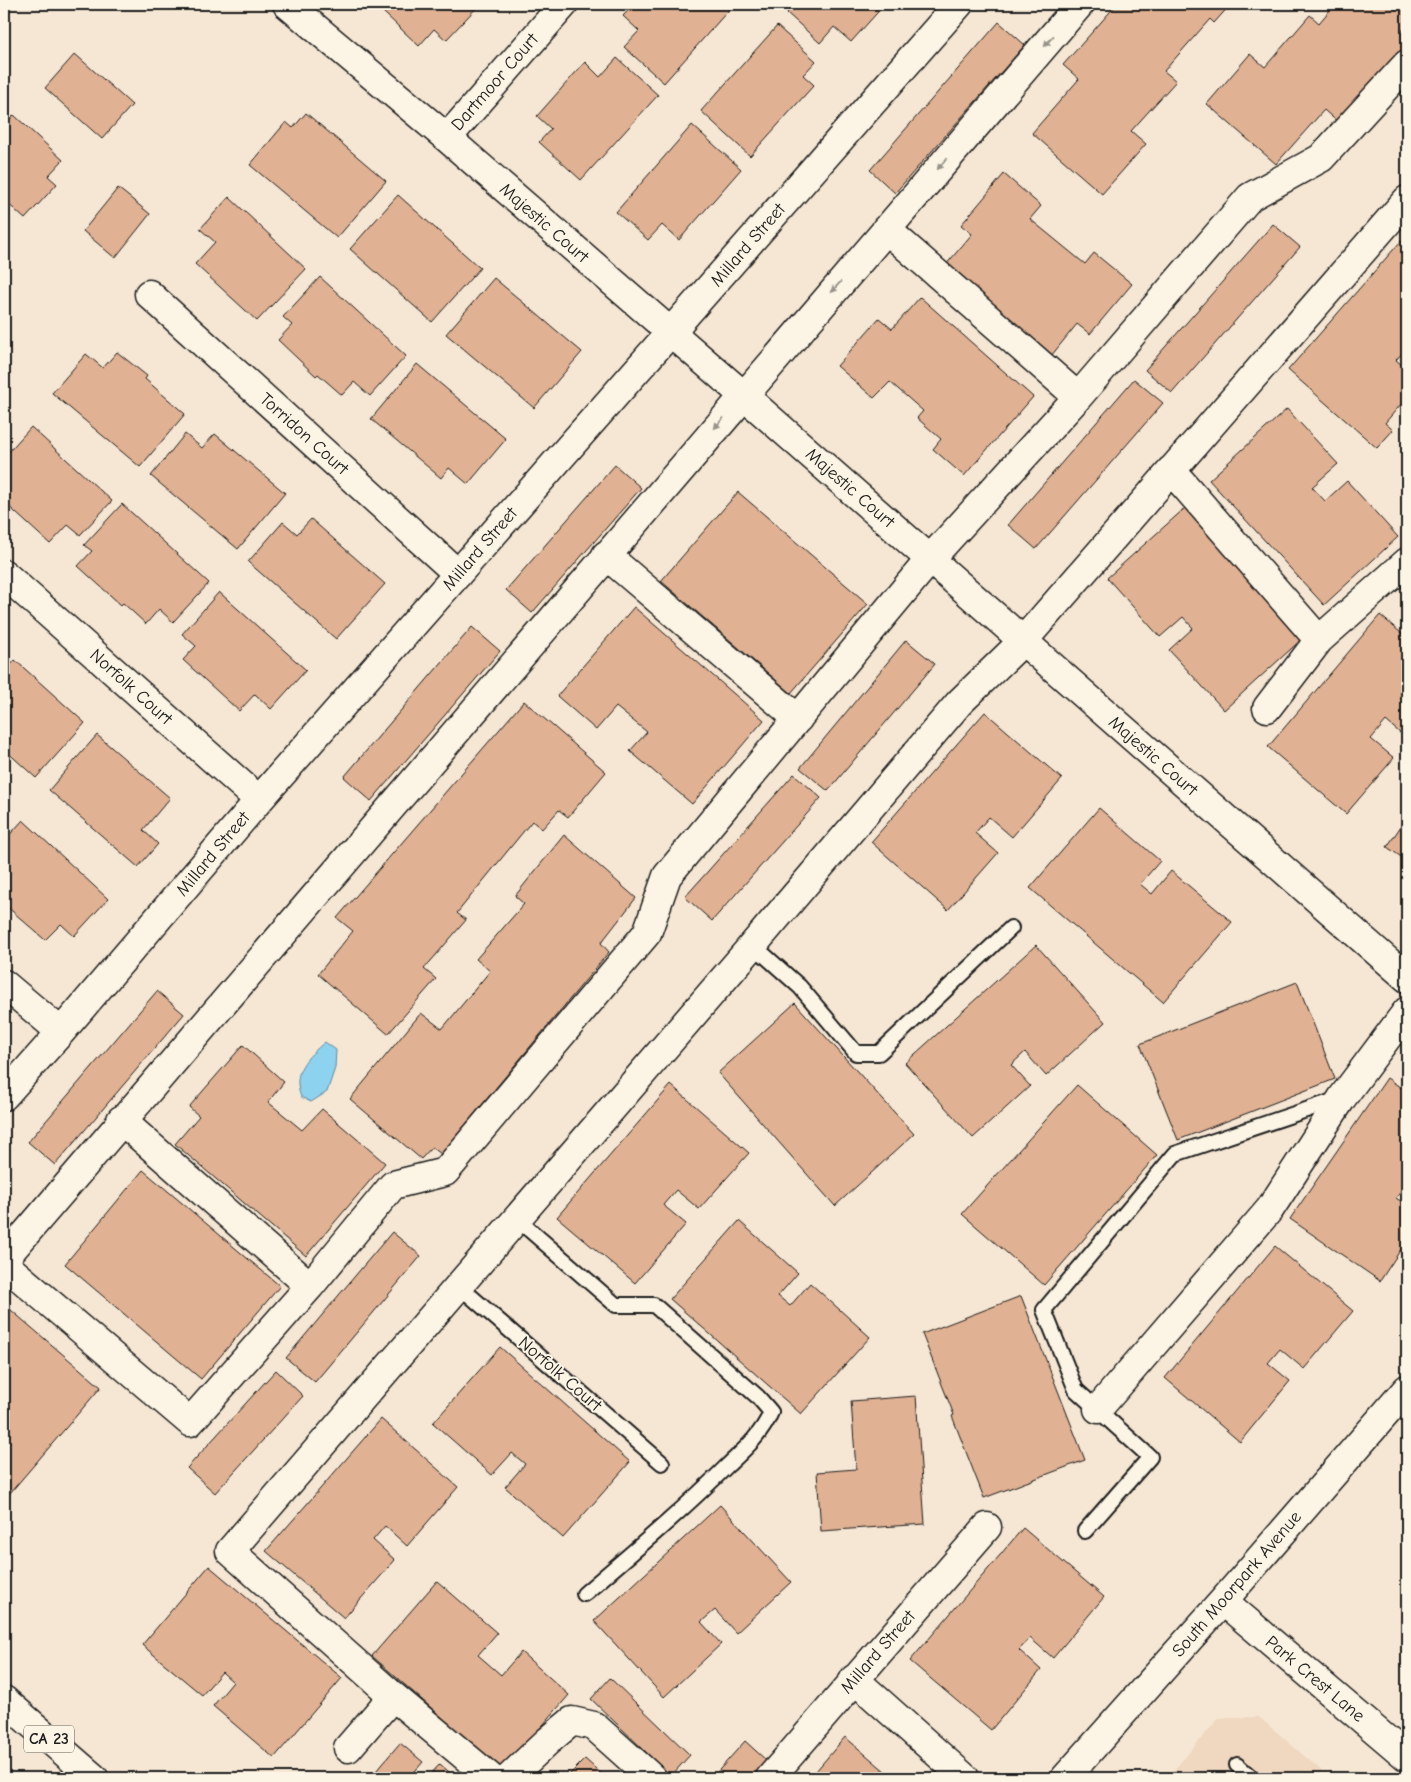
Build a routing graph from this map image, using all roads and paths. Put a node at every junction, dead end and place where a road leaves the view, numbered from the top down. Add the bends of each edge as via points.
1 (287, 4) edge
2 (564, 4) edge
3 (959, 4) edge
4 (1080, 4) edge
5 (1407, 64) edge
6 (446, 138) junction
7 (1407, 200) edge
8 (886, 229) junction
9 (149, 294) dead end
10 (671, 333) junction
11 (744, 395) junction
12 (1078, 397) junction
13 (1171, 470) junction
14 (606, 555) junction
15 (931, 558) junction
16 (1407, 562) edge
17 (4, 574) edge
18 (458, 574) junction
19 (1319, 640) junction
20 (1023, 641) junction
21 (1267, 708) dead end
22 (798, 719) junction
23 (259, 800) junction
24 (1011, 928) dead end
25 (753, 945) junction
26 (1407, 978) edge
27 (4, 984) edge
28 (1407, 1011) edge
29 (61, 1032) junction
30 (4, 1096) edge
31 (1342, 1098) junction
32 (121, 1120) junction
33 (517, 1219) junction
34 (4, 1259) edge
35 (4, 1264) edge
36 (310, 1286) junction
37 (459, 1286) junction
38 (1407, 1390) edge
39 (1098, 1409) junction
40 (662, 1463) dead end
41 (987, 1527) dead end
42 (1085, 1531) dead end
43 (584, 1594) dead end
44 (1223, 1601) junction
45 (854, 1679) junction
46 (393, 1696) junction
47 (4, 1700) edge
48 (348, 1748) dead end
49 (1407, 1757) edge
50 (1237, 1765) dead end
51 (94, 1778) edge
52 (491, 1778) edge
53 (509, 1778) edge
54 (652, 1778) edge
55 (770, 1778) edge
56 (965, 1778) edge
57 (1065, 1778) edge
58 (1252, 1778) edge

1 - 6 street, Majestic Court
2 - 6 street, Dartmoor Court
3 - 10 street, Millard Street
4 -> 8 street
5 - 12 street via 1322,158 1250,197
6 - 10 street, Majestic Court
7 - 13 street
8 -> 11 street
8 - 12 street
9 - 18 street, Torridon Court
10 - 11 street, Majestic Court
10 - 18 street, Millard Street
11 -> 14 street
11 - 15 street, Majestic Court
12 - 15 street
13 - 19 street
13 - 20 street
14 - 22 street
14 - 32 street
15 - 20 street, Majestic Court
15 - 22 street
16 - 19 street
17 - 23 street, Norfolk Court
18 - 23 street, Millard Street
19 - 21 street
20 - 25 street via 959,703
20 - 26 street, Majestic Court
22 - 36 street via 667,876 647,932 452,1165 445,1172 393,1185
23 - 29 street, Millard Street
24 - 25 lane via 879,1052 856,1053 800,987
25 - 33 street
27 - 29 street
28 - 31 street
29 - 30 street, Millard Street
31 - 39 street via 1270,1209
31 - 39 lane via 1175,1154 1044,1310 1076,1390
32 - 34 street
32 - 36 street
33 - 37 street
33 - 43 lane via 616,1305 654,1305 771,1412 767,1423 699,1494
35 - 36 street via 190,1422
37 - 40 lane, Norfolk Court
37 - 46 street via 230,1551
38 - 44 street, South Moorpark Avenue
39 - 42 lane via 1150,1457
41 - 45 street, Millard Street
44 - 49 street, Park Crest Lane
44 - 57 street, South Moorpark Avenue
45 - 55 street, Millard Street
45 - 56 street
46 - 48 street
46 - 52 street
47 - 51 street, CA 23
50 - 58 lane
53 - 54 street via 572,1720 594,1726

